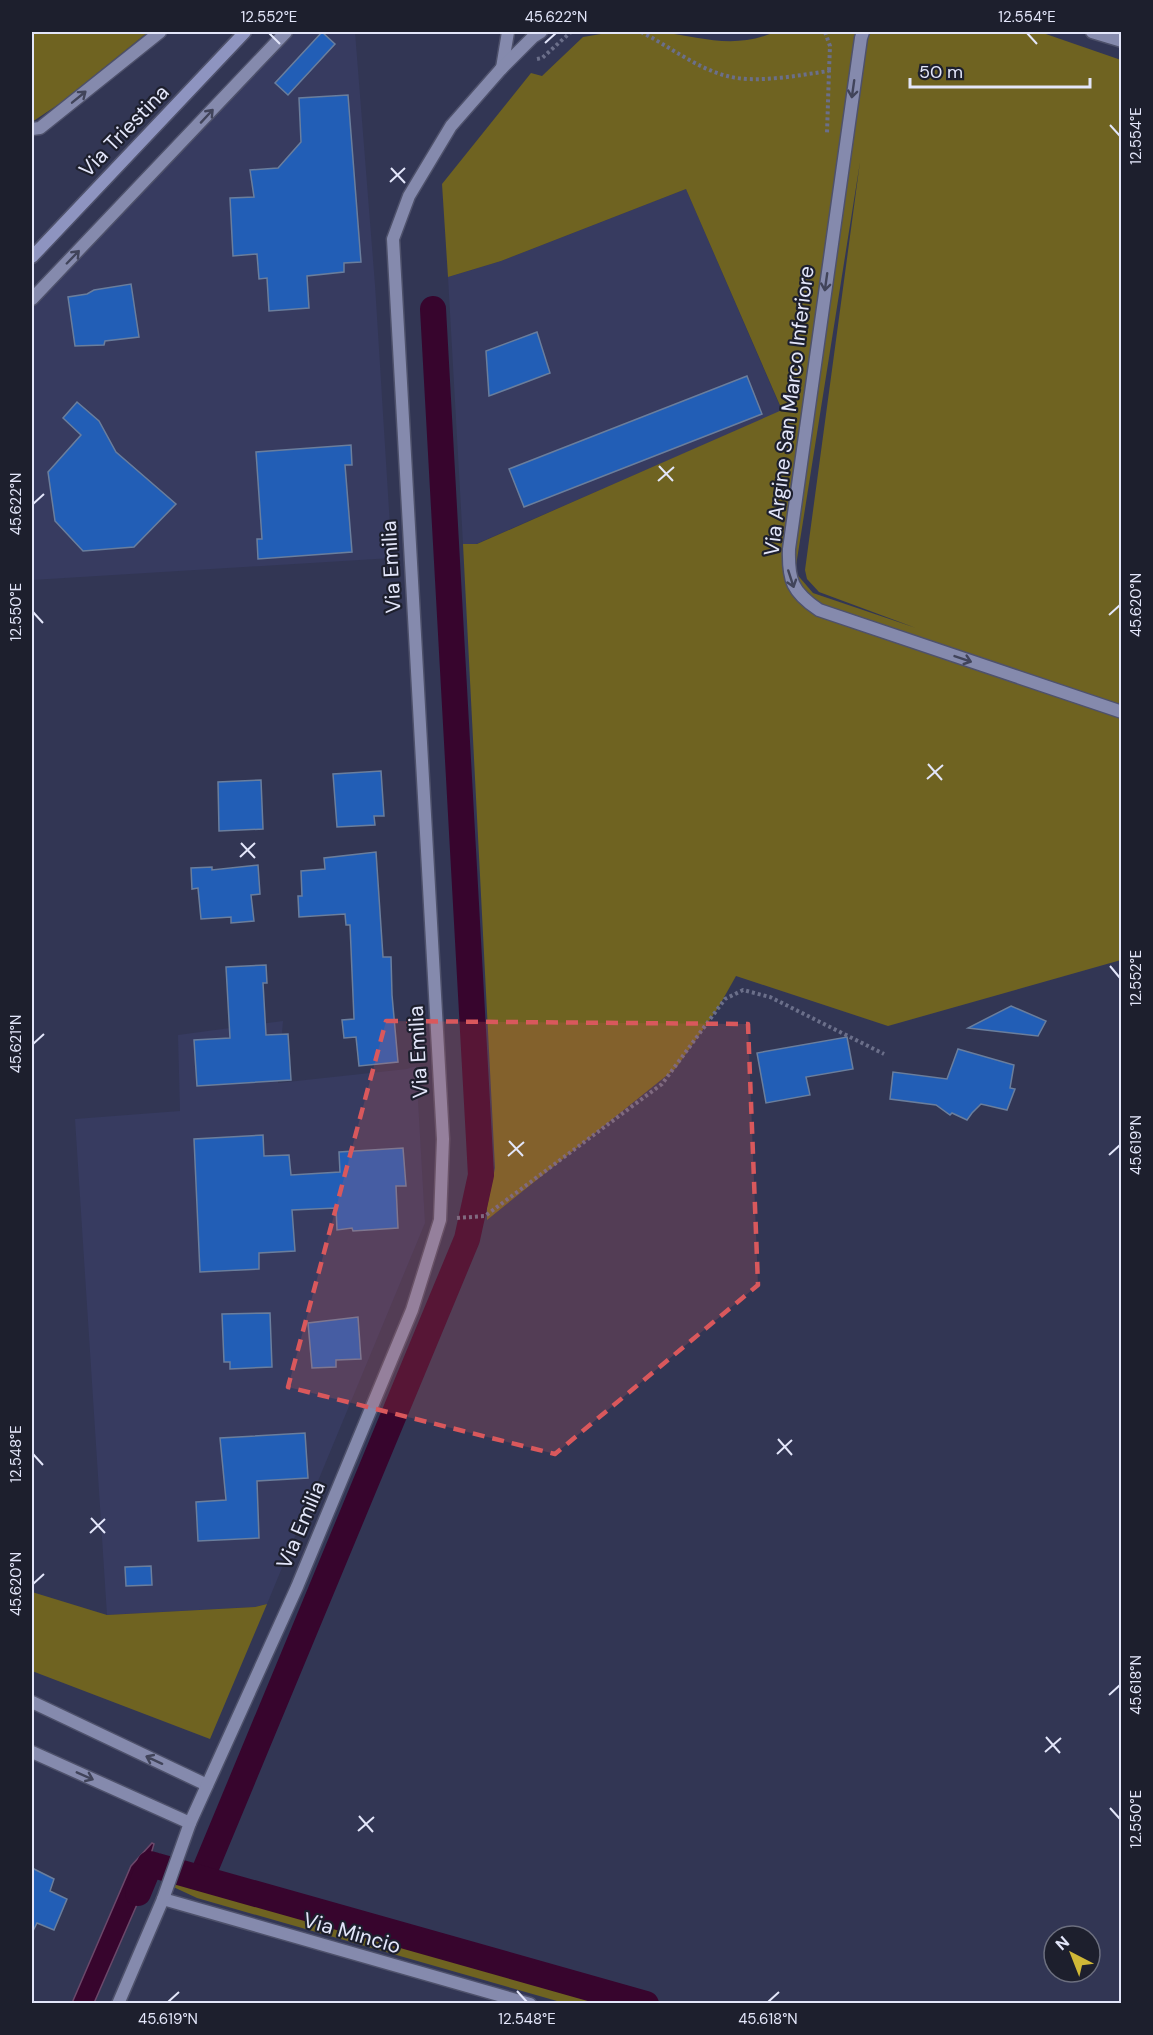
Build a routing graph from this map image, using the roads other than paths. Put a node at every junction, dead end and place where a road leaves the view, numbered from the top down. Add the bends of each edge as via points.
1 (160, 32) edge
2 (245, 32) edge
3 (286, 32) edge
4 (508, 32) edge
5 (541, 32) edge
6 (863, 32) edge
7 (1092, 32) edge
8 (1122, 41) edge
9 (501, 69) junction
10 (32, 129) edge
11 (32, 257) edge
12 (32, 299) edge
13 (1122, 712) edge
14 (32, 1702) edge
15 (32, 1752) edge
16 (207, 1785) junction
17 (190, 1823) junction
18 (163, 1899) junction
19 (118, 2004) edge
20 (530, 2004) edge

10 -> 1 street via 40,128
2 - 11 main road, Via Triestina
12 -> 3 street
4 - 9 street
5 - 9 street, Via Emilia
6 -> 13 street, Via Argine San Marco Inferiore via 789,549 792,586 819,610
7 - 8 street
9 - 16 street, Via Emilia via 451,126 409,196 393,239 443,1139 440,1220 412,1310 297,1587
16 -> 14 street
15 -> 17 street
16 - 17 street, Via Emilia
17 - 18 street, Via Emilia
18 - 19 street, Via Emilia
18 - 20 street, Via Mincio

